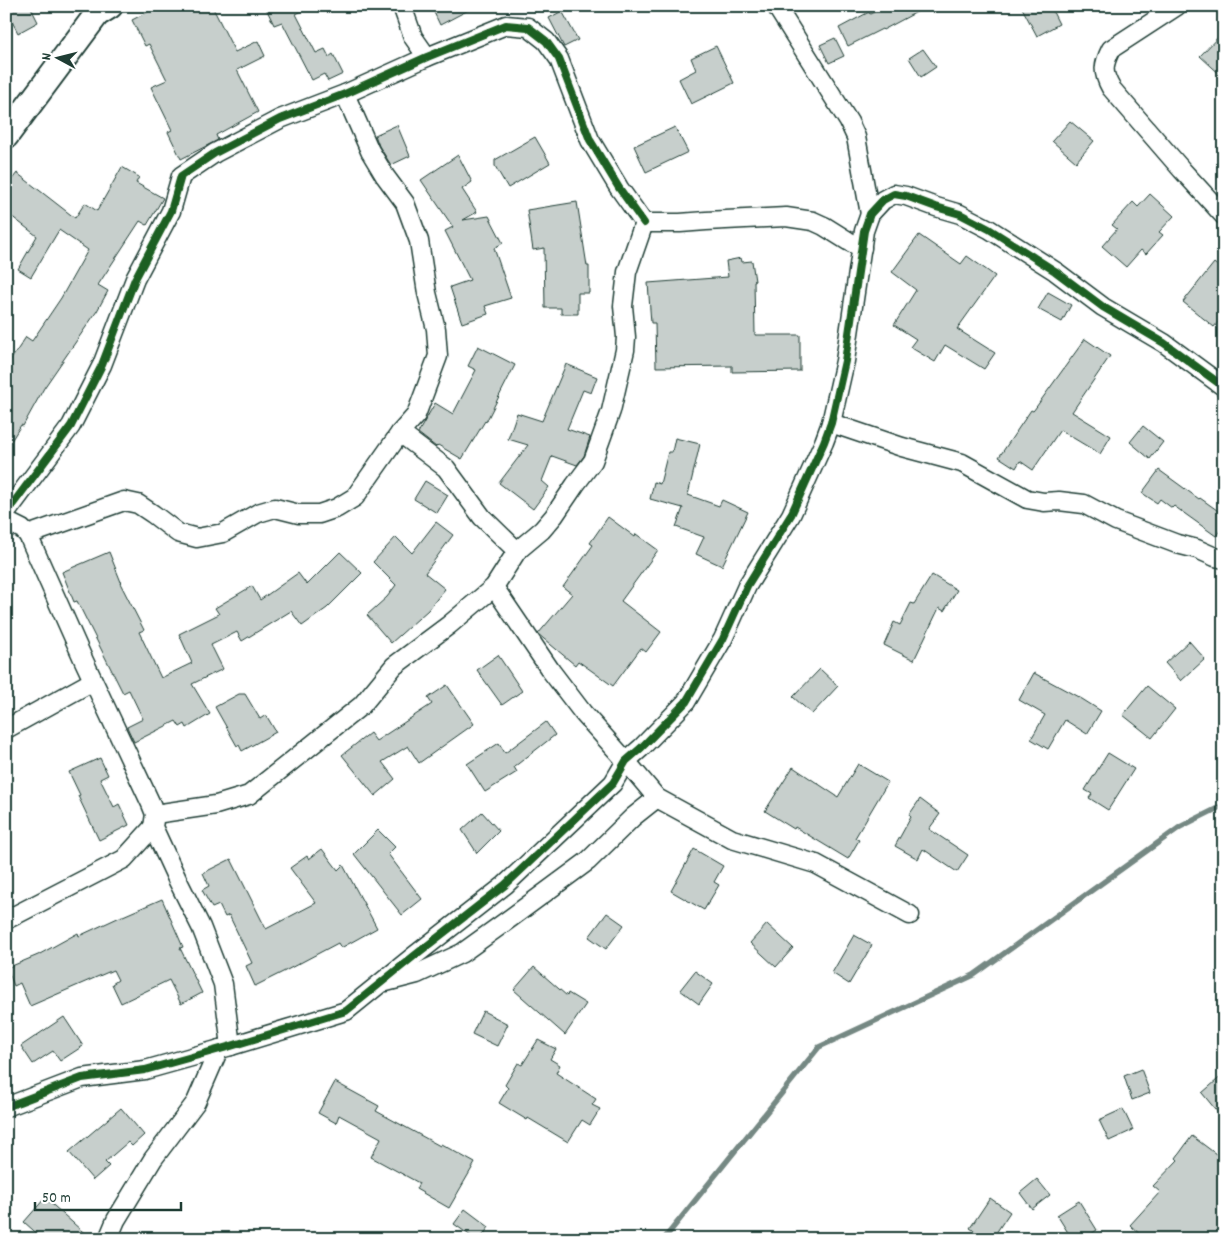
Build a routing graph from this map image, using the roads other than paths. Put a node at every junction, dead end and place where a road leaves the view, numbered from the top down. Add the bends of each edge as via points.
1 (402, 6) edge
2 (776, 6) edge
3 (1177, 6) edge
4 (100, 9) edge
5 (427, 57) junction
6 (345, 94) junction
7 (6, 136) edge
8 (870, 214) junction
9 (1224, 216) edge
10 (644, 223) junction
11 (862, 248) junction
12 (1224, 387) edge
13 (831, 423) junction
14 (400, 433) junction
15 (6, 513) edge
16 (6, 521) edge
17 (28, 535) junction
18 (518, 551) junction
19 (1224, 559) edge
20 (494, 587) junction
21 (93, 681) junction
22 (6, 729) edge
23 (626, 761) junction
24 (657, 798) junction
25 (154, 820) junction
26 (910, 915) dead end
27 (6, 920) edge
28 (380, 984) junction
29 (225, 1047) junction
30 (6, 1107) edge
31 (108, 1239) edge

1 - 5 street via 413,37
2 - 8 street via 856,137
3 - 9 street via 1111,49 1104,68 1105,78
4 - 7 street
5 - 6 street
5 - 10 street via 506,25 528,26 546,41 559,59 590,140
6 - 14 street via 370,151 405,203 419,241 436,329 438,356 416,416
6 - 15 street via 280,119 215,152 182,176 171,211 135,279 102,365 71,426
8 - 11 street
8 - 12 street via 894,194 960,214 1055,271 1103,307 1164,342
10 - 11 street via 786,217 813,221
10 - 18 street via 627,272 623,306 625,350 611,411 593,461 554,516
11 - 13 street via 845,361
13 - 19 street via 962,463 1028,498 1084,504 1116,521
13 - 23 street via 791,514 746,586 723,639 686,702
14 - 17 street via 355,497 319,514 299,514 275,508 258,513 223,533 197,538 178,533 138,504 124,501
14 - 18 street via 446,468 482,518
16 - 17 street
17 - 21 street
18 - 20 street
20 - 23 street via 551,671
20 - 25 street via 394,666 362,705 249,795
21 - 22 street
21 - 25 street
23 - 24 street
23 - 28 street via 613,783 506,885
24 - 26 street via 732,839 816,864
24 - 28 street via 588,861 462,953 417,974
25 - 27 street via 124,859
25 - 29 street via 223,984
28 - 29 street via 346,1011
29 - 30 street via 145,1070 82,1078
29 - 31 street via 196,1102 153,1159

